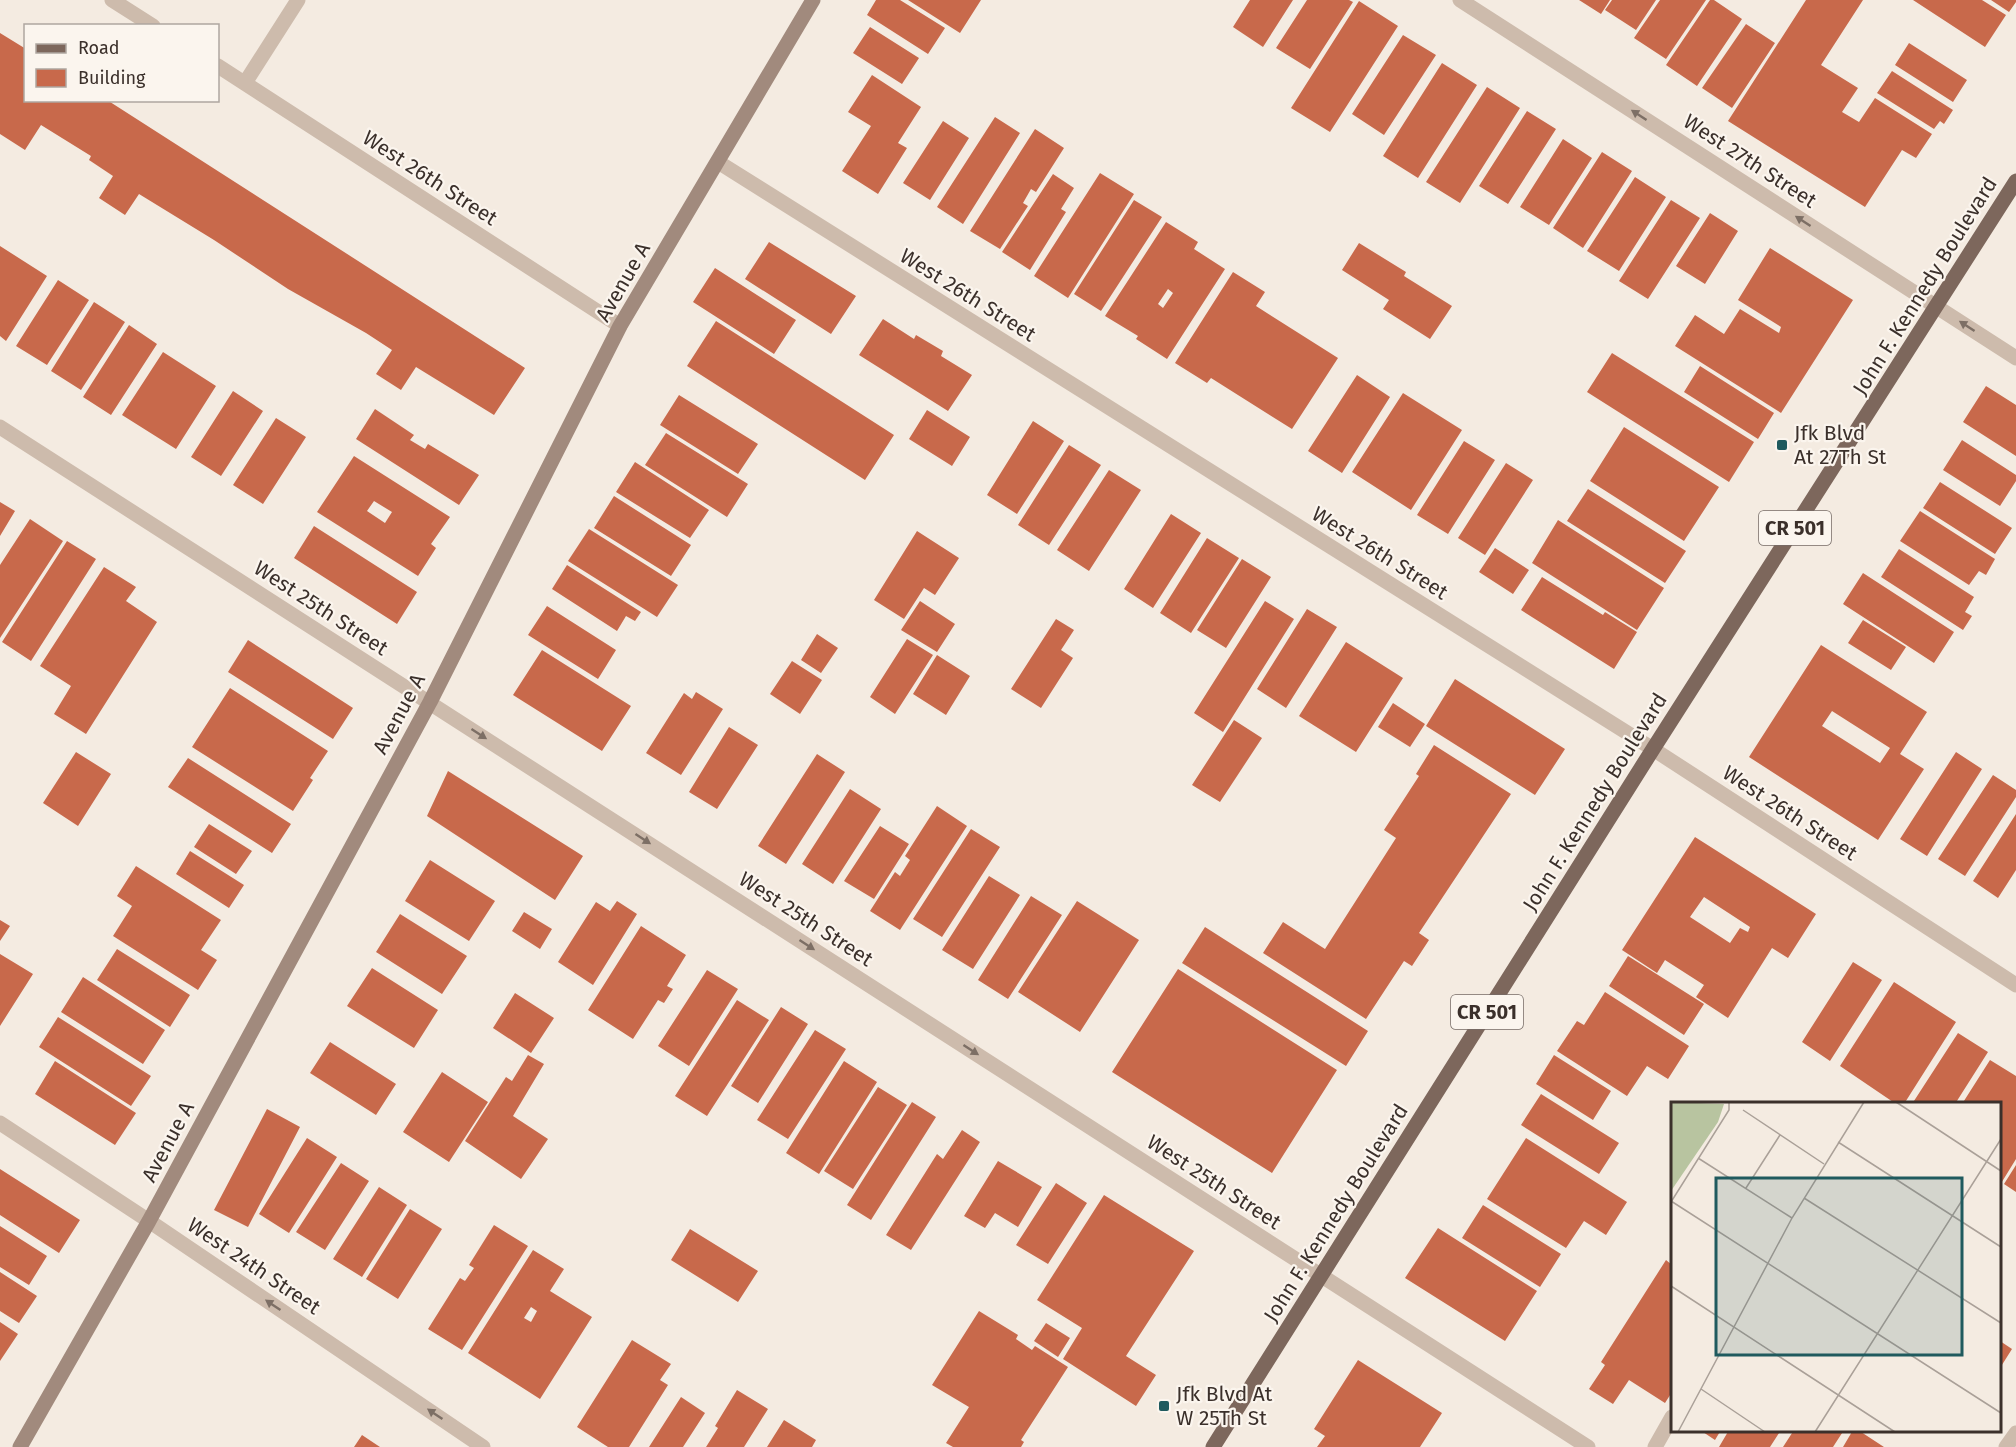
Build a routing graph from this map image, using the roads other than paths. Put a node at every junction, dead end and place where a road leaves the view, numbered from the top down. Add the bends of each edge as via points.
1 (112, 0) edge
2 (298, 0) edge
3 (813, 0) edge
4 (1460, 0) edge
5 (150, 24) edge
6 (219, 67) edge
7 (245, 83) junction
8 (718, 162) junction
9 (2016, 182) edge
10 (1937, 307) junction
11 (620, 326) junction
12 (2016, 358) edge
13 (0, 427) edge
14 (430, 702) junction
15 (1653, 749) junction
16 (2016, 985) edge
17 (0, 1123) edge
18 (149, 1221) junction
19 (1321, 1275) junction
20 (1671, 1419) edge
21 (2016, 1433) edge
22 (20, 1447) edge
23 (483, 1447) edge
24 (1213, 1447) edge
25 (1588, 1447) edge
26 (1654, 1447) edge
27 (2006, 1447) edge

1 - 5 street
2 - 7 street
3 - 8 street, Avenue A
10 -> 4 street, West 27th Street
6 - 7 street, West 26th Street
7 - 11 street, West 26th Street
8 - 11 street, Avenue A
8 - 15 street, West 26th Street
9 - 10 main road, John F. Kennedy Boulevard / CR 501
12 -> 10 street, West 27th Street
10 - 15 main road, John F. Kennedy Boulevard / CR 501
11 - 14 street, Avenue A
13 - 14 street, West 25th Street
14 - 18 street, Avenue A
14 -> 19 street, West 25th Street
15 - 16 street, West 26th Street
15 - 19 main road, John F. Kennedy Boulevard / CR 501
17 - 18 street, West 24th Street
18 - 22 street, Avenue A
23 -> 18 street, West 24th Street
19 - 24 main road, John F. Kennedy Boulevard / CR 501
19 - 25 street, West 25th Street
20 - 26 street
21 - 27 street

